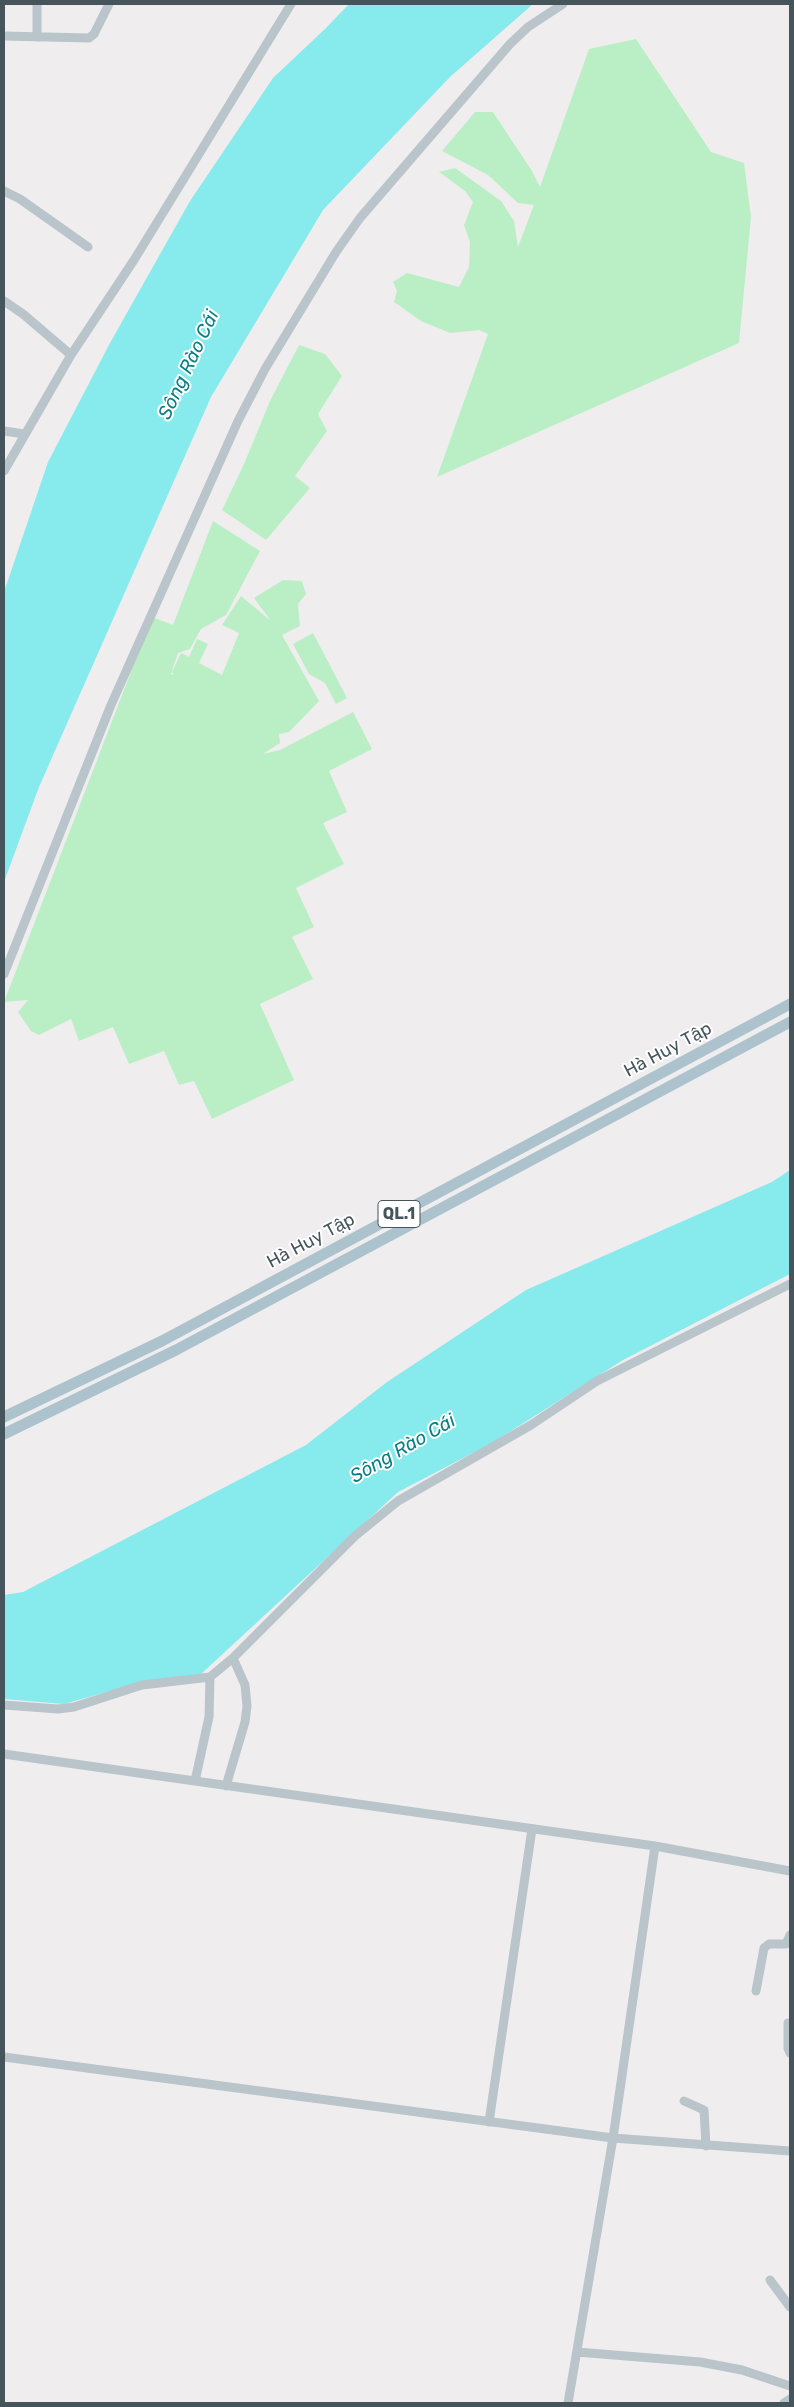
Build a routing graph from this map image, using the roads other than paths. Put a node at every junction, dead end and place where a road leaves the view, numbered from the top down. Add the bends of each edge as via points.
1 (37, 4) edge
2 (109, 4) edge
3 (291, 4) edge
4 (563, 4) edge
5 (4, 36) edge
6 (37, 37) junction
7 (4, 191) edge
8 (88, 247) dead end
9 (4, 301) edge
10 (71, 355) junction
11 (4, 431) edge
12 (24, 434) junction
13 (4, 472) edge
14 (4, 974) edge
15 (790, 1004) edge
16 (790, 1022) edge
17 (790, 1284) edge
18 (4, 1417) edge
19 (4, 1434) edge
20 (233, 1658) junction
21 (210, 1677) junction
22 (4, 1704) edge
23 (4, 1754) edge
24 (195, 1781) junction
25 (226, 1786) junction
26 (532, 1829) junction
27 (656, 1846) junction
28 (790, 1871) edge
29 (790, 1935) edge
30 (756, 1991) dead end
31 (788, 2023) dead end
32 (790, 2053) edge
33 (4, 2057) edge
34 (684, 2101) dead end
35 (489, 2122) junction
36 (613, 2138) junction
37 (706, 2146) junction
38 (790, 2152) edge
39 (770, 2280) dead end
40 (790, 2307) edge
41 (577, 2352) junction
42 (790, 2386) edge
43 (790, 2399) edge
44 (568, 2403) edge
45 (784, 2403) edge

1 - 6 street
2 - 6 street via 94,34 88,38
3 - 10 street via 134,260
4 - 14 street via 528,27 510,44 360,218 265,369 238,422 111,706
5 - 6 street
7 - 8 street
9 - 10 street
10 - 12 street
11 - 12 street
12 - 13 street
15 - 18 main road, Hà Huy Tập / QL.1 via 162,1341
16 - 19 main road, Hà Huy Tập / QL.1 via 176,1350
17 - 20 street via 598,1381 398,1501 355,1536
20 - 21 street
20 - 25 street via 246,1685 248,1706
21 - 22 street via 142,1685 66,1708 39,1709
21 - 24 street via 209,1717
23 - 24 street
24 - 25 street
25 - 26 street
26 - 27 street
26 - 35 street
27 - 28 street
27 - 36 street
29 - 30 street via 786,1944 769,1944 764,1948
31 - 32 street
33 - 35 street
34 - 37 street via 704,2110
35 - 36 street
36 - 37 street
36 - 41 street
37 - 38 street
39 - 40 street
41 - 42 street via 700,2362 742,2370
41 - 44 street
43 - 45 street

